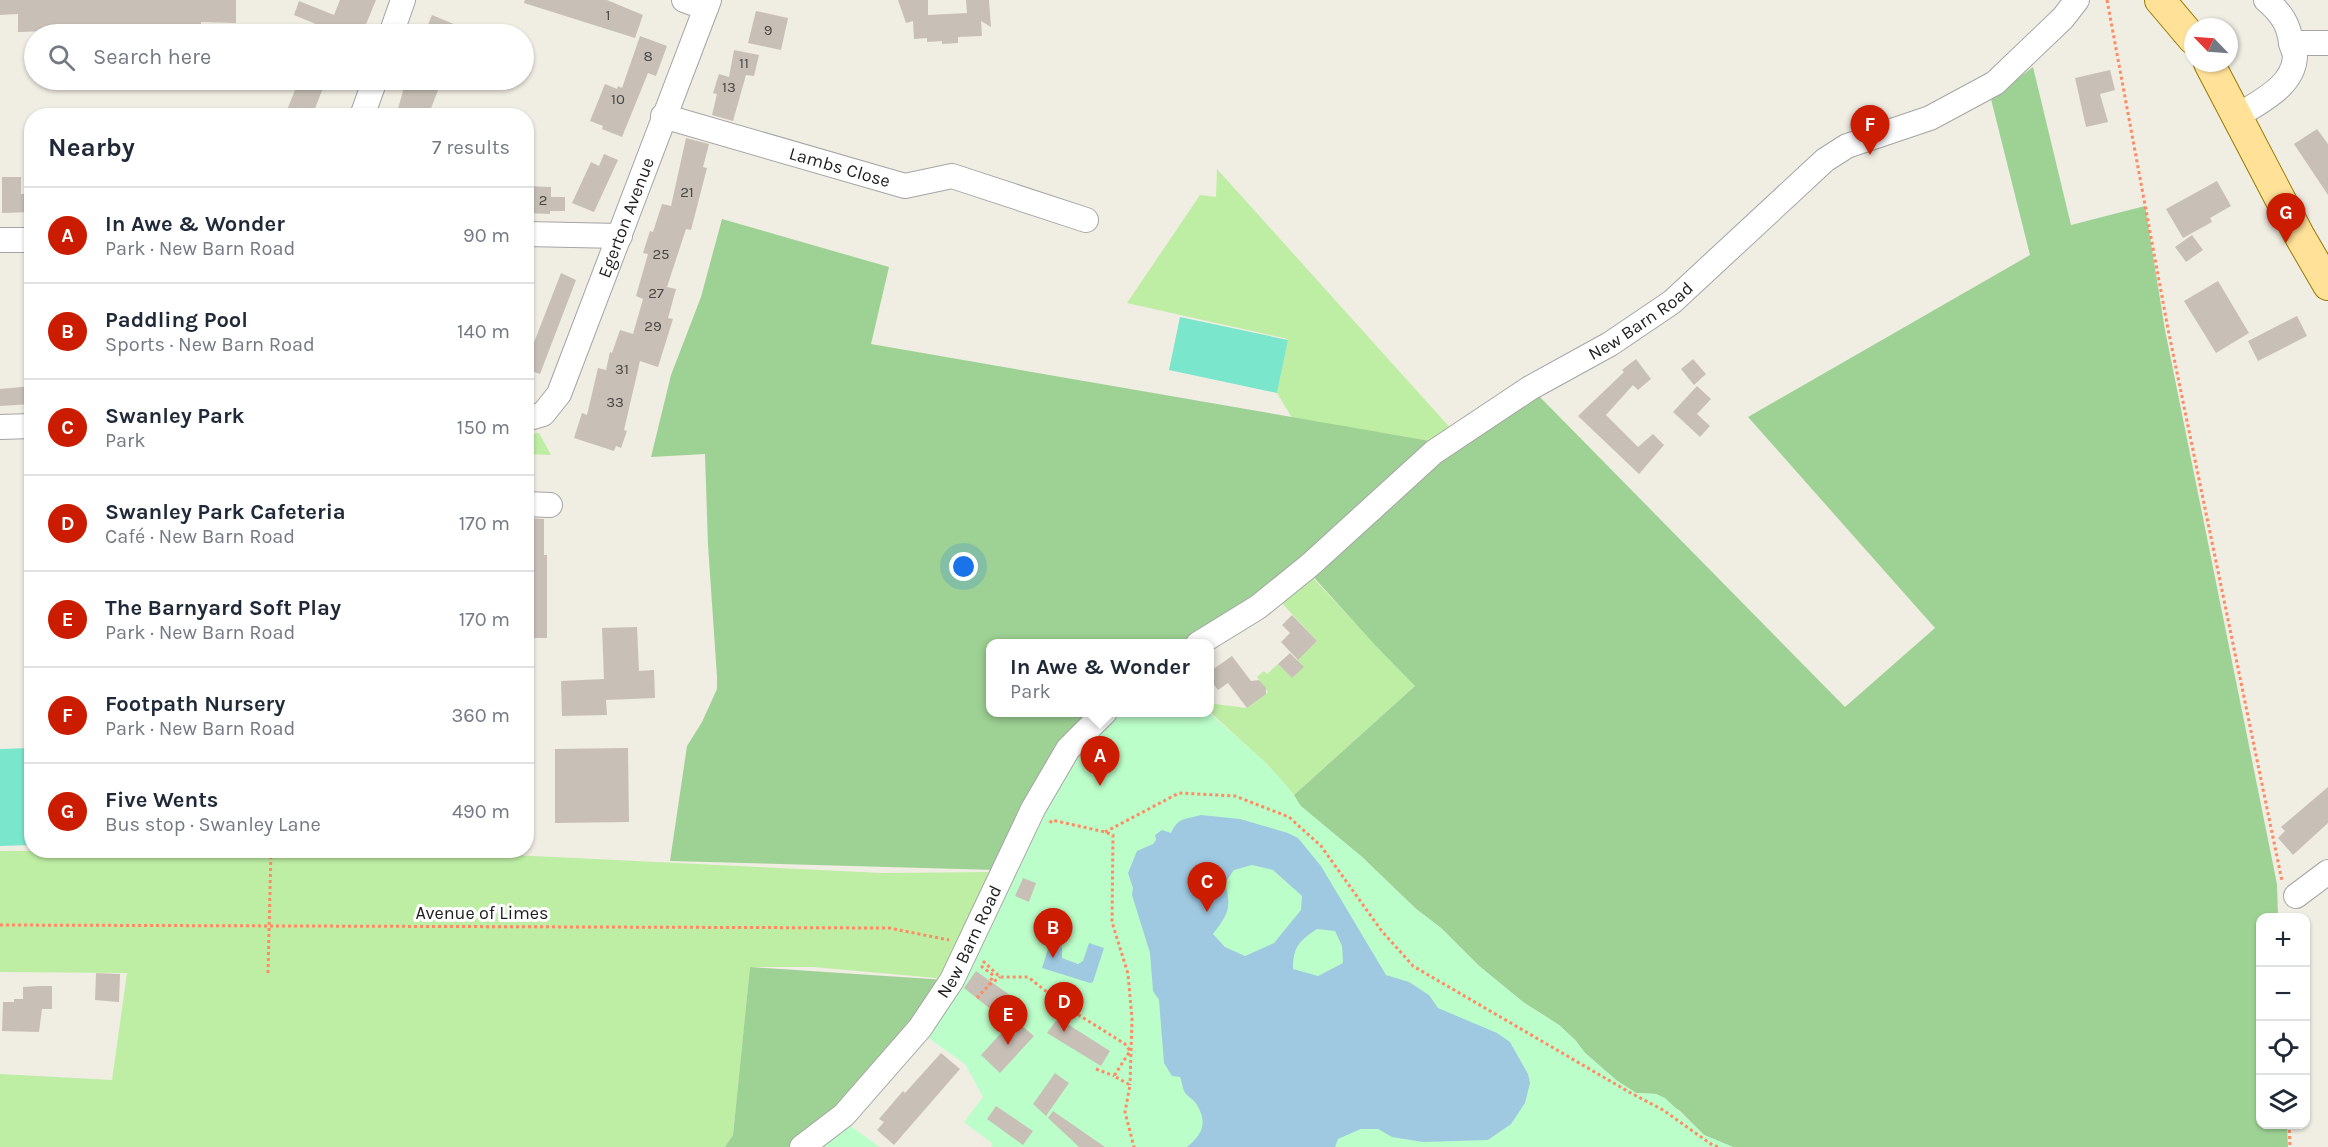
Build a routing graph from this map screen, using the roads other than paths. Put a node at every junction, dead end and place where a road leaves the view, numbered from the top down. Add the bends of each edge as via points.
1 (403, 0) edge
2 (2077, 0) edge
3 (2160, 0) edge
4 (2266, 0) edge
5 (700, 3) edge
6 (395, 24) edge
7 (2184, 28) edge
8 (2291, 43) junction
9 (2328, 43) edge
10 (2214, 72) edge
11 (371, 90) edge
12 (365, 108) edge
13 (663, 116) junction
14 (2238, 116) junction
15 (1086, 220) dead end
16 (534, 234) edge
17 (620, 236) junction
18 (0, 240) edge
19 (24, 240) edge
20 (2328, 285) edge
21 (534, 417) edge
22 (24, 426) edge
23 (0, 427) edge
24 (1206, 639) edge
25 (1100, 717) edge
26 (2328, 872) edge
27 (2289, 891) road end
28 (802, 1147) edge

1 - 6 street
2 - 24 street, New Barn Road via 1995,83 1930,118 1847,146 1825,160 1672,302 1610,344 1455,436 1258,607
3 - 7 main road
4 - 8 street via 2288,25
5 - 13 street, Egerton Avenue
8 - 9 street
8 - 14 street via 2295,55 2292,69 2281,87
10 - 14 main road
11 - 12 street
13 - 15 street, Lambs Close via 905,186 952,176
13 - 17 street, Egerton Avenue
14 - 20 main road
16 - 17 street
17 - 21 street, Egerton Avenue via 559,394 543,414
18 - 19 street
22 - 23 street
25 - 28 street, New Barn Road via 1068,749 1033,809 952,980 920,1028 844,1115
26 - 27 street

